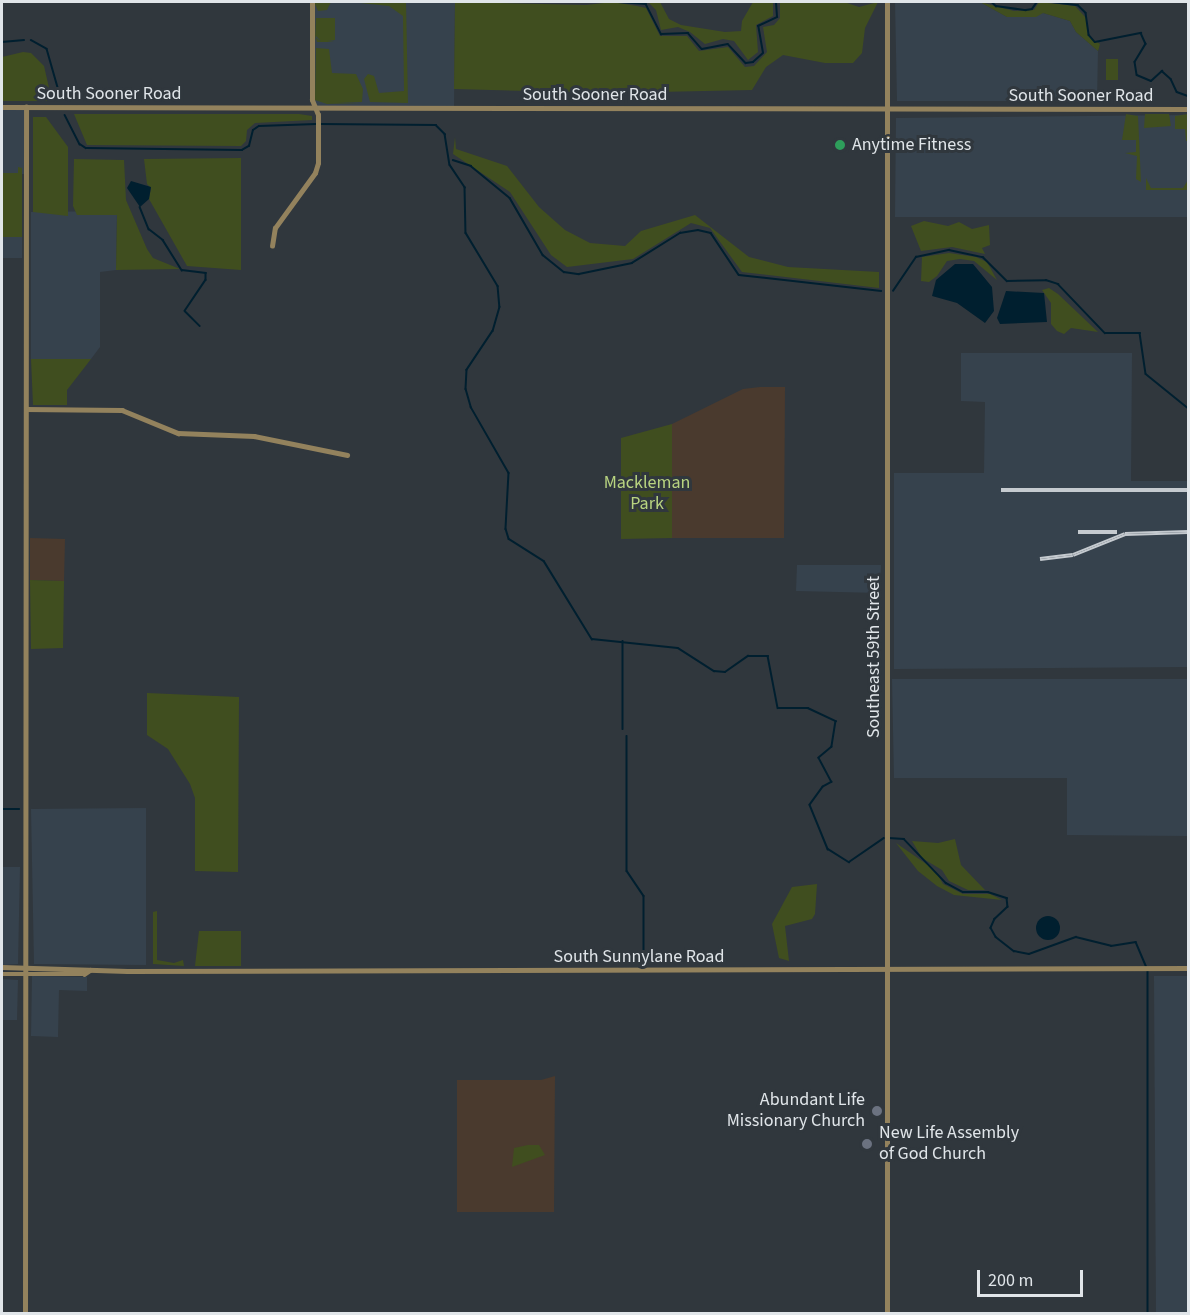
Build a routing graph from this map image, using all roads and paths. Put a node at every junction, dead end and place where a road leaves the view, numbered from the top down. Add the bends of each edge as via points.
1 (312, 2) edge
2 (887, 2) edge
3 (2, 107) edge
4 (26, 107) junction
5 (315, 108) junction
6 (888, 109) junction
7 (1188, 110) edge
8 (272, 246) dead end
9 (26, 409) junction
10 (347, 455) dead end
11 (2, 967) edge
12 (26, 967) junction
13 (1188, 968) edge
14 (90, 970) junction
15 (888, 971) junction
16 (2, 974) edge
17 (26, 974) junction
18 (25, 1314) edge
19 (887, 1314) edge

1 - 5 main road
2 - 6 main road, Southeast 59th Street
3 - 4 main road, South Sooner Road
4 - 5 main road, South Sooner Road
4 - 9 main road
5 - 6 main road, South Sooner Road
5 - 8 main road via 317,168 275,228
6 - 7 main road, South Sooner Road
6 - 15 main road, Southeast 59th Street
9 - 10 main road via 122,410 178,433 254,436
9 - 12 main road
11 - 12 main road, South Sunnylane Road
12 - 14 main road, South Sunnylane Road
12 - 17 main road
13 - 15 main road, South Sunnylane Road
14 - 15 main road, South Sunnylane Road
14 - 17 main road, South Sunnylane Road
15 - 19 main road, Southeast 59th Street
16 - 17 main road, South Sunnylane Road
17 - 18 main road

